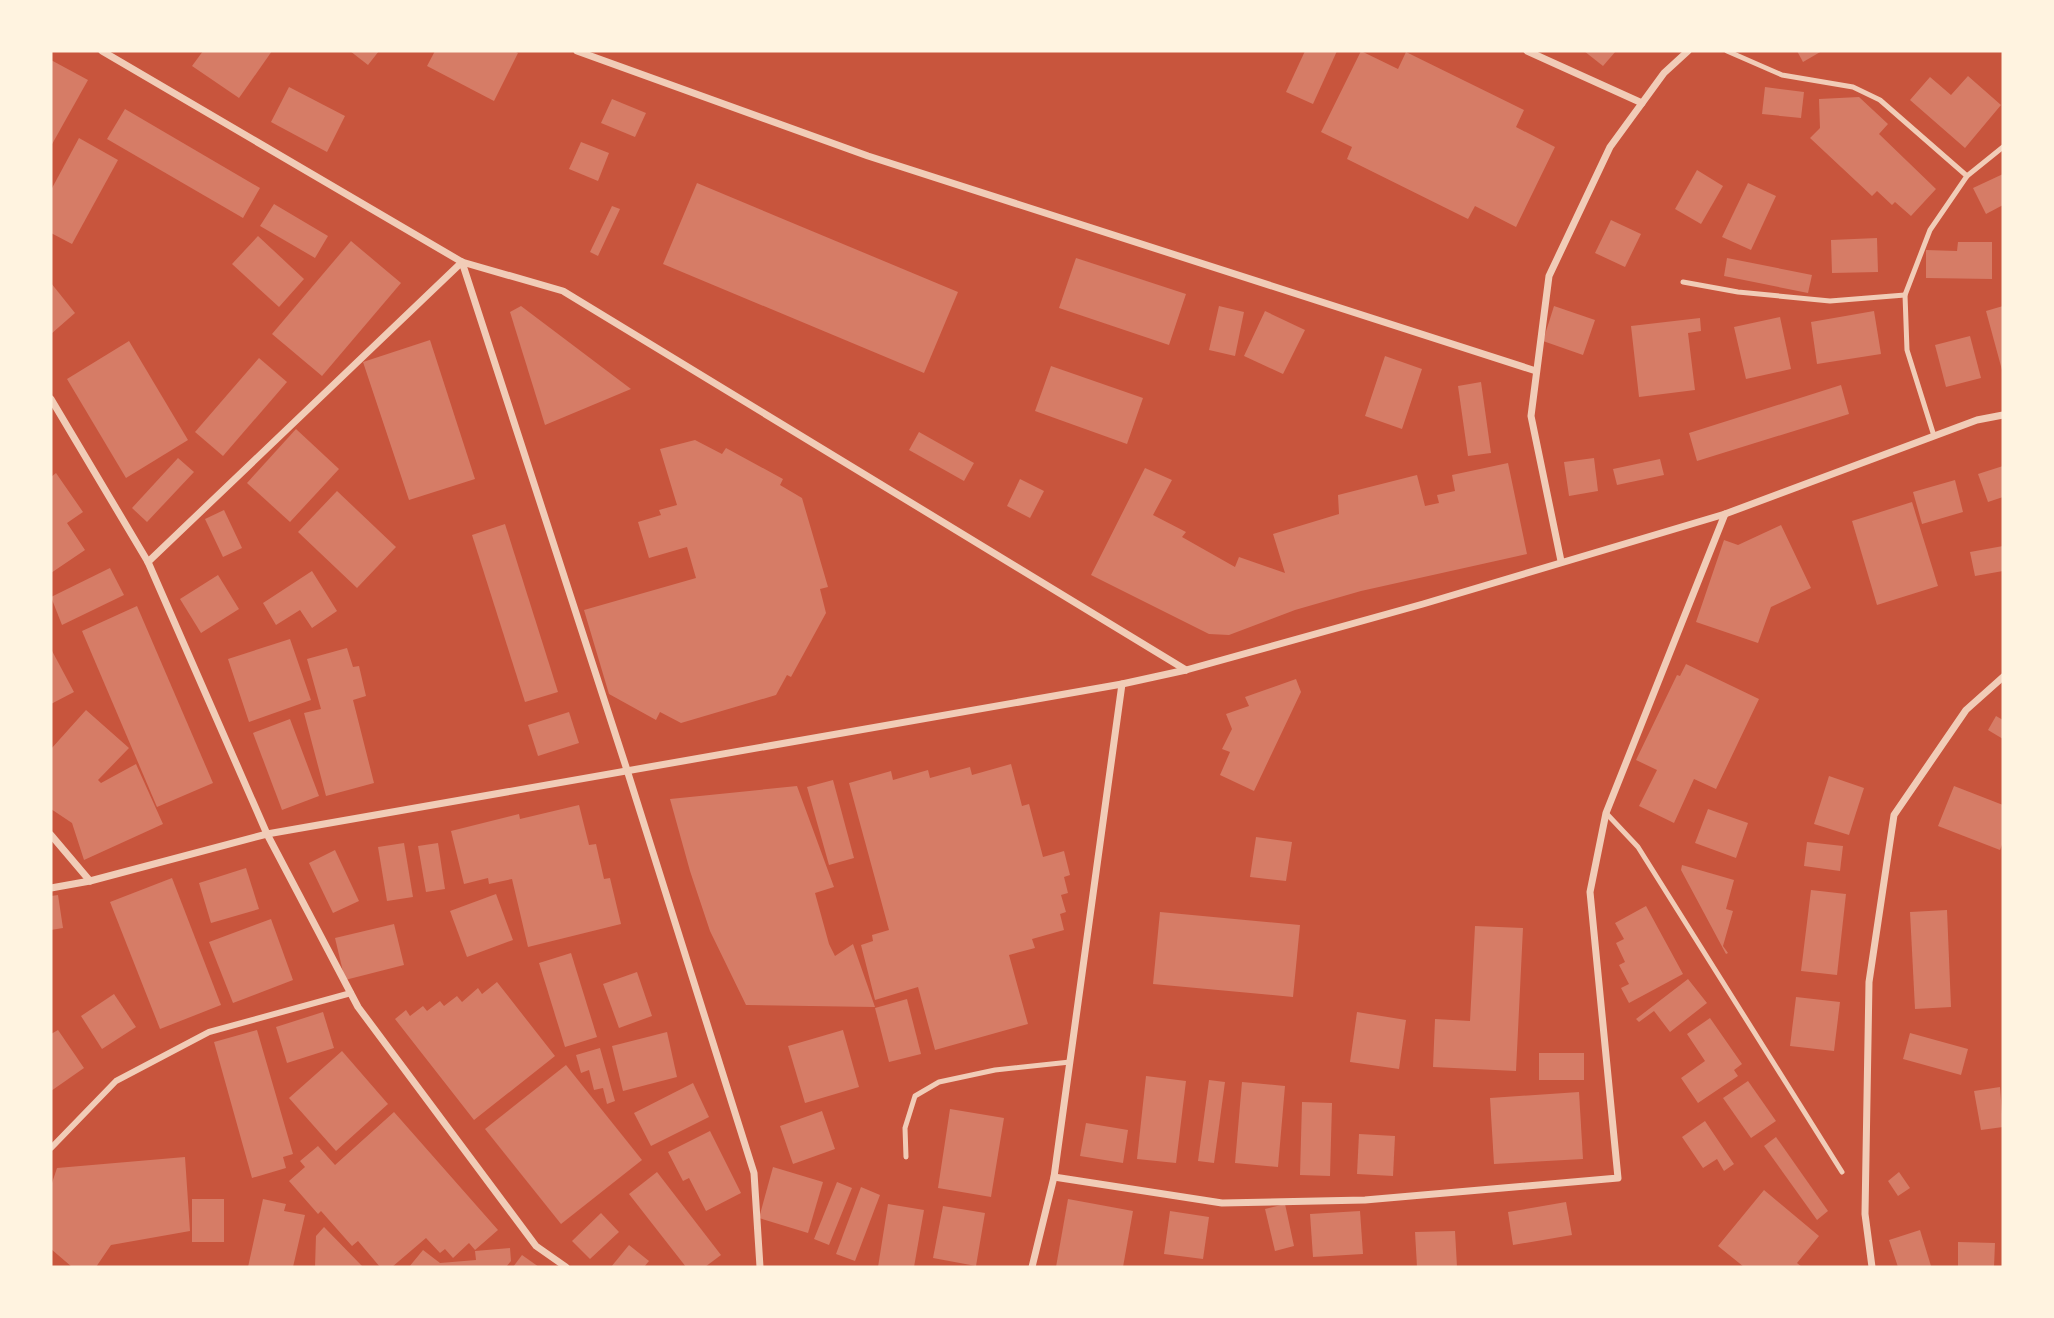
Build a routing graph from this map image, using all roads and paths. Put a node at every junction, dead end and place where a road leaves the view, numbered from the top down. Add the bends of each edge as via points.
1 (102, 51) edge
2 (577, 51) edge
3 (1527, 51) edge
4 (1688, 51) edge
5 (1727, 51) edge
6 (115, 54) edge
7 (1642, 103) junction
8 (2003, 147) edge
9 (1967, 176) junction
10 (462, 262) junction
11 (1684, 282) dead end
12 (1905, 295) junction
13 (1536, 371) junction
14 (51, 399) edge
15 (2003, 415) edge
16 (1934, 436) junction
17 (1725, 514) junction
18 (1561, 561) junction
19 (148, 562) junction
20 (1186, 670) junction
21 (2003, 677) edge
22 (1122, 684) junction
23 (627, 770) junction
24 (1606, 813) junction
25 (267, 834) junction
26 (51, 835) edge
27 (90, 881) junction
28 (51, 888) edge
29 (351, 993) junction
30 (1070, 1062) junction
31 (51, 1148) edge
32 (906, 1157) dead end
33 (1842, 1172) dead end
34 (1054, 1178) junction
35 (566, 1267) edge
36 (760, 1267) edge
37 (1032, 1267) edge
38 (1872, 1267) edge

1 - 6 street
2 - 13 street via 868,156
3 - 7 street
4 - 7 street
5 - 9 lane via 1782,75 1853,87 1880,100
6 - 10 street
7 - 13 street via 1610,147 1549,276
8 - 9 lane
9 - 12 lane via 1930,230
10 - 19 street
10 - 20 street via 562,291
10 - 23 street
11 - 12 lane via 1830,301
12 - 16 lane via 1907,350
13 - 18 street via 1531,416
14 - 19 street
15 - 16 street
16 - 17 street
17 - 18 street
17 - 24 street
18 - 20 street
19 - 25 street
20 - 22 street
21 - 38 street via 1966,710 1894,815 1869,982 1865,1214
22 - 23 street
22 - 30 street
23 - 25 street
23 - 36 street via 754,1173
24 - 33 lane via 1638,847
24 - 34 street via 1590,892 1618,1178 1365,1200 1222,1203
25 - 27 street
25 - 29 street
26 - 27 street
27 - 28 street
29 - 31 street via 197,1038 116,1081
29 - 35 street via 537,1246
30 - 32 lane via 939,1082 915,1096 905,1128
30 - 34 street
34 - 37 street

